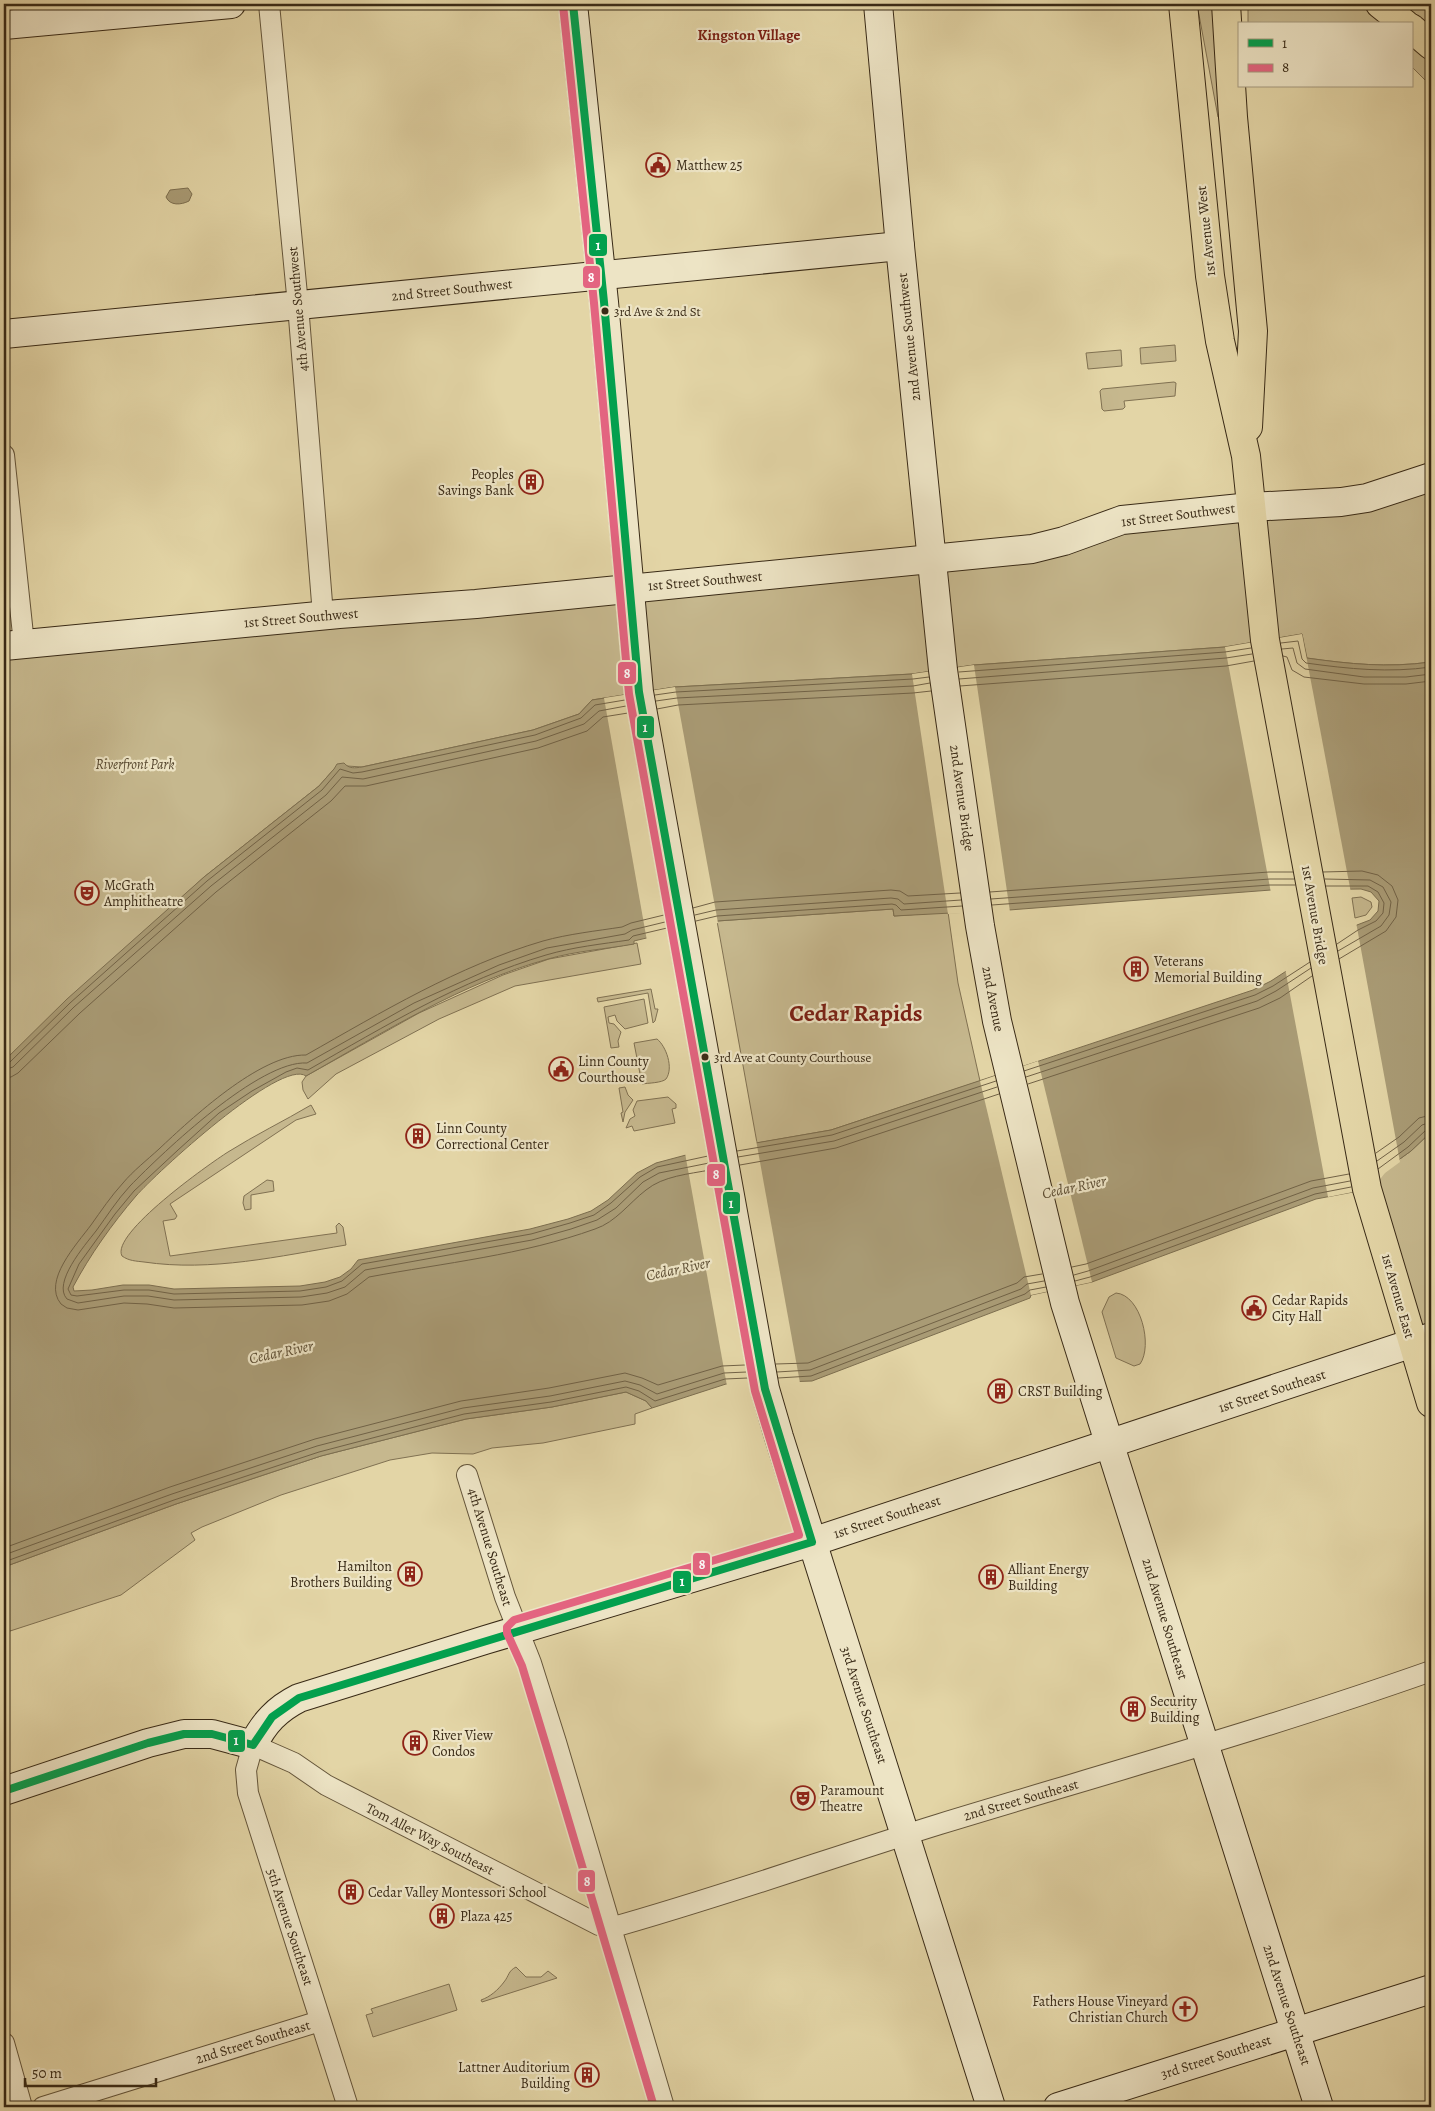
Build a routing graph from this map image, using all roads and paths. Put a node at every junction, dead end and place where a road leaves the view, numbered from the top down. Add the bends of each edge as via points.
1 (231, 4) edge
2 (269, 4) edge
3 (573, 4) edge
4 (878, 4) edge
5 (1183, 4) edge
6 (1226, 4) edge
7 (1380, 4) edge
8 (1402, 22) edge
9 (4, 25) edge
10 (1412, 29) edge
11 (1431, 45) edge
12 (900, 246) junction
13 (601, 275) junction
14 (298, 305) junction
15 (4, 334) edge
16 (4, 455) edge
17 (1246, 456) junction
18 (1431, 477) edge
19 (1251, 507) junction
20 (931, 558) junction
21 (630, 588) junction
22 (323, 615) junction
23 (1265, 640) joint
24 (14, 645) edge
25 (943, 670) joint
26 (980, 926) joint
27 (1367, 1189) joint
28 (1064, 1296) joint
29 (1422, 1341) edge
30 (1431, 1403) edge
31 (1110, 1444) junction
32 (467, 1474) dead end
33 (812, 1542) junction
34 (517, 1630) junction
35 (1431, 1671) edge
36 (1204, 1744) junction
37 (253, 1746) junction
38 (4, 1791) edge
39 (906, 1835) junction
40 (610, 1928) junction
41 (1431, 1988) edge
42 (320, 2021) junction
43 (1295, 2032) junction
44 (4, 2043) edge
45 (22, 2107) edge
46 (43, 2107) edge
47 (348, 2107) edge
48 (664, 2107) edge
49 (991, 2107) edge
50 (1058, 2107) edge
51 (1319, 2107) edge

1 - 9 main road
2 - 14 street, 4th Avenue Southwest
3 - 13 main road, 3rd Avenue Southeast
4 - 12 main road, 2nd Avenue Southwest
5 - 17 main road, 1st Avenue West via 1210,276 1220,341
6 - 17 main road, 1st Avenue West via 1253,331
7 - 8 main road
10 - 11 main road
12 - 13 main road, 2nd Street Southwest
12 - 20 main road, 2nd Avenue Southwest
13 - 14 main road, 2nd Street Southwest
13 - 21 main road, 3rd Avenue Southeast
14 - 15 main road, 2nd Street Southwest
14 - 22 street, 4th Avenue Southwest
16 - 24 street
17 - 19 main road, 1st Avenue West
18 - 19 main road, 1st Street Southwest via 1367,498
19 - 20 main road, 1st Street Southwest via 1122,520 1032,549
19 - 23 main road, 1st Avenue West
20 - 21 main road, 1st Street Southwest
20 - 25 main road, 2nd Avenue Southwest
21 - 22 main road, 1st Street Southwest
21 - 33 main road, 3rd Avenue Southeast via 639,692 765,1389
22 - 24 main road, 1st Street Southwest
23 - 27 main road, 1st Avenue Bridge
25 - 26 main road, 2nd Avenue Bridge
26 - 28 main road, 2nd Avenue via 1008,1071
27 - 29 main road, 1st Avenue East
28 - 31 main road, 2nd Avenue Southeast
29 - 30 main road, 1st Avenue East
29 - 31 main road, 1st Street Southeast
31 - 33 main road, 1st Street Southeast
31 - 36 main road, 2nd Avenue Southeast
32 - 34 street, 4th Avenue Southeast
33 - 34 main road, 1st Street Southeast
33 - 39 main road, 3rd Avenue Southeast
34 - 37 main road, 1st Street Southeast via 299,1698 272,1715
34 - 40 street, 4th Avenue Southeast via 556,1742
35 - 36 street, 2nd Street Southeast via 1349,1700
36 - 39 street, 2nd Street Southeast
36 - 43 main road, 2nd Avenue Southeast
37 - 38 main road via 212,1734 184,1734
37 - 40 street, Tom Aller Way Southeast via 294,1763 326,1785
37 - 42 street, 5th Avenue Southeast via 246,1770 248,1793
39 - 40 street, 2nd Street Southeast
39 - 49 main road, 3rd Avenue Southeast
40 - 48 street, 4th Avenue Southeast
41 - 43 main road, 3rd Street Southeast
42 - 46 street, 2nd Street Southeast
42 - 47 street, 5th Avenue Southeast
43 - 50 main road, 3rd Street Southeast
43 - 51 main road, 2nd Avenue Southeast
44 - 45 street

